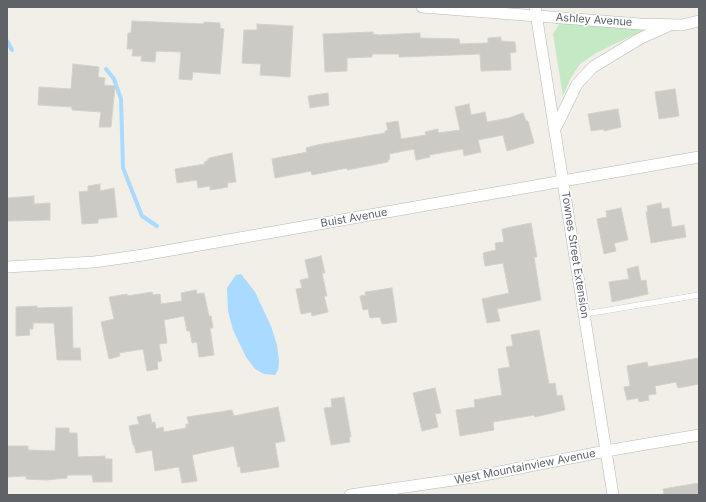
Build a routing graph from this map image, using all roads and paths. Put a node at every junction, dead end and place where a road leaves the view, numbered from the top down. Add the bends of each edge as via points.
1 (422, 7) edge
2 (536, 12) edge
3 (699, 21) edge
4 (670, 25) junction
5 (556, 127) junction
6 (699, 157) edge
7 (563, 180) junction
8 (7, 267) edge
9 (699, 295) edge
10 (585, 314) junction
11 (699, 435) edge
12 (606, 451) junction
13 (350, 495) edge
14 (613, 495) edge

1 - 2 street, Ashley Avenue
2 - 4 street, Ashley Avenue
2 - 5 street, Townes Street Extension
3 - 4 street, Ashley Avenue
4 - 5 street, Ashley Avenue via 641,38 593,67 577,84
5 - 7 street, Townes Street Extension
6 - 7 street, Buist Avenue
7 - 8 street, Buist Avenue via 136,256 94,262
7 - 10 street, Townes Street Extension
9 - 10 lane
10 - 12 street, Townes Street Extension
11 - 12 street, West Mountainview Avenue
12 - 13 street, West Mountainview Avenue via 474,477
12 - 14 street, Townes Street Extension

